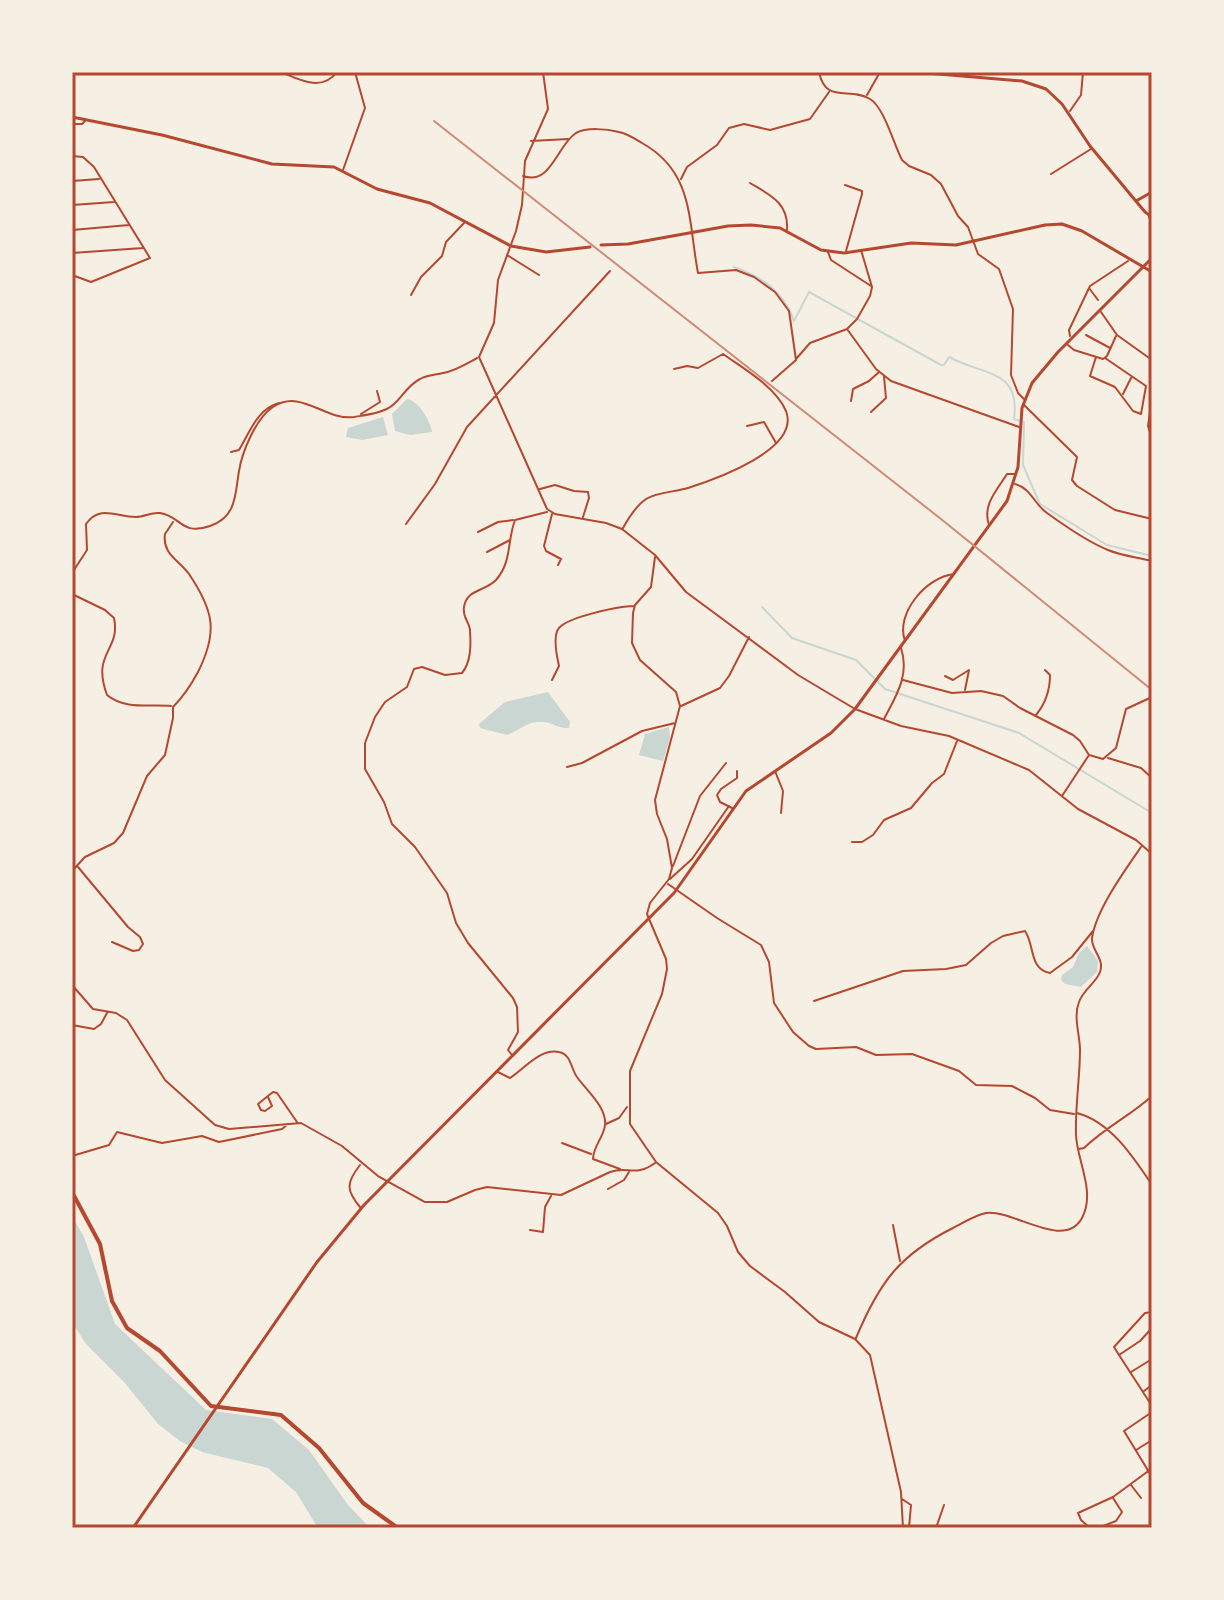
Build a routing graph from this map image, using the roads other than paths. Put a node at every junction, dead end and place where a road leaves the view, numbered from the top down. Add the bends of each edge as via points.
1 (281, 72) edge
2 (337, 72) edge
3 (355, 72) edge
4 (543, 72) edge
5 (813, 72) edge
6 (880, 72) edge
7 (915, 72) edge
8 (1083, 72) edge
9 (819, 73) edge
10 (830, 91) junction
11 (867, 97) junction
12 (1068, 113) junction
13 (72, 117) edge
14 (85, 120) junction
15 (72, 124) edge
16 (569, 140) junction
17 (531, 141) dead end
18 (1092, 149) junction
19 (73, 158) edge
20 (343, 170) junction
21 (1051, 174) dead end
22 (522, 176) junction
23 (101, 179) junction
24 (681, 180) junction
25 (72, 181) edge
26 (750, 183) dead end
27 (845, 185) dead end
28 (1152, 192) edge
29 (1136, 201) junction
30 (115, 202) junction
31 (72, 205) edge
32 (1150, 216) edge
33 (465, 222) junction
34 (1152, 224) edge
35 (129, 225) junction
36 (72, 230) edge
37 (786, 231) junction
38 (691, 232) junction
39 (973, 242) junction
40 (601, 245) dead end
41 (511, 246) junction
42 (144, 247) junction
43 (590, 247) dead end
44 (861, 250) junction
45 (828, 252) junction
46 (72, 253) edge
47 (846, 253) junction
48 (507, 255) junction
49 (1152, 258) edge
50 (1129, 260) junction
51 (1144, 267) junction
52 (610, 271) dead end
53 (1152, 272) edge
54 (72, 275) edge
55 (539, 275) dead end
56 (872, 287) junction
57 (1089, 288) junction
58 (411, 295) dead end
59 (1098, 300) dead end
60 (1100, 311) junction
61 (847, 329) junction
62 (1086, 335) dead end
63 (1117, 335) junction
64 (1072, 339) junction
65 (1067, 344) junction
66 (1111, 349) junction
67 (479, 357) junction
68 (1096, 357) junction
69 (1105, 358) junction
70 (796, 360) junction
71 (1152, 360) edge
72 (674, 369) dead end
73 (880, 372) junction
74 (884, 376) junction
75 (1131, 376) junction
76 (772, 381) dead end
77 (377, 391) dead end
78 (496, 396) junction
79 (1123, 396) junction
80 (1152, 398) edge
81 (851, 401) dead end
82 (1024, 402) junction
83 (279, 404) junction
84 (871, 412) dead end
85 (361, 415) junction
86 (747, 426) dead end
87 (1019, 427) junction
88 (1152, 439) edge
89 (777, 444) junction
90 (231, 452) dead end
91 (1016, 474) junction
92 (1002, 483) junction
93 (1013, 485) junction
94 (538, 489) junction
95 (551, 512) junction
96 (583, 518) junction
97 (1152, 519) edge
98 (174, 521) junction
99 (514, 521) junction
100 (406, 524) dead end
101 (989, 526) junction
102 (622, 529) junction
103 (478, 532) dead end
104 (511, 539) junction
105 (487, 552) dead end
106 (655, 555) junction
107 (1152, 561) edge
108 (558, 565) dead end
109 (72, 573) edge
110 (955, 574) junction
111 (72, 594) edge
112 (635, 606) junction
113 (749, 637) junction
114 (905, 641) junction
115 (901, 647) junction
116 (1045, 670) dead end
117 (945, 676) dead end
118 (552, 680) dead end
119 (903, 680) junction
120 (965, 691) junction
121 (1152, 697) edge
122 (680, 706) junction
123 (173, 707) junction
124 (855, 709) junction
125 (1035, 716) junction
126 (884, 719) junction
127 (676, 723) junction
128 (957, 740) junction
129 (1089, 755) junction
130 (1108, 758) junction
131 (726, 763) dead end
132 (567, 767) dead end
133 (775, 770) junction
134 (737, 771) dead end
135 (1152, 778) edge
136 (1062, 796) junction
137 (730, 807) junction
138 (781, 813) dead end
139 (852, 842) dead end
140 (1142, 845) junction
141 (1152, 854) edge
142 (77, 866) junction
143 (672, 866) junction
144 (72, 871) edge
145 (668, 881) junction
146 (648, 920) junction
147 (1096, 927) junction
148 (112, 942) dead end
149 (72, 985) edge
150 (814, 1001) dead end
151 (107, 1012) junction
152 (72, 1025) edge
153 (512, 1056) junction
154 (498, 1072) junction
155 (1152, 1096) edge
156 (268, 1097) dead end
157 (628, 1107) junction
158 (1076, 1113) junction
159 (289, 1123) junction
160 (298, 1123) junction
161 (605, 1125) junction
162 (1105, 1128) junction
163 (562, 1143) dead end
164 (1078, 1149) junction
165 (592, 1155) junction
166 (72, 1156) edge
167 (656, 1162) junction
168 (361, 1163) junction
169 (621, 1170) junction
170 (629, 1171) junction
171 (1152, 1185) edge
172 (608, 1189) dead end
173 (72, 1192) edge
174 (552, 1195) junction
175 (361, 1208) junction
176 (893, 1225) dead end
177 (530, 1230) dead end
178 (901, 1262) junction
179 (1152, 1312) edge
180 (1152, 1328) edge
181 (855, 1339) junction
182 (1119, 1355) junction
183 (1152, 1359) edge
184 (1130, 1373) junction
185 (1152, 1385) edge
186 (1143, 1392) junction
187 (1152, 1406) edge
188 (1152, 1412) edge
189 (1152, 1440) edge
190 (1135, 1451) junction
191 (1150, 1470) edge
192 (1152, 1477) edge
193 (1130, 1484) junction
194 (1113, 1497) junction
195 (1141, 1498) dead end
196 (901, 1499) junction
197 (944, 1505) dead end
198 (133, 1528) edge
199 (398, 1528) edge
200 (903, 1528) edge
201 (909, 1528) edge
202 (936, 1528) edge
203 (1090, 1528) edge
204 (1098, 1528) edge

1 - 2 street via 317,84
3 - 20 street via 365,108
4 - 22 street via 548,109
5 - 9 street
6 - 11 street
7 - 12 street via 1031,83 1054,95
8 - 12 street via 1079,98
9 - 10 street
10 - 11 street
10 - 24 street via 810,119 770,130 744,124 729,128 717,145 687,167
11 - 39 street via 880,112 902,160 941,184
12 - 18 street
13 - 14 street
14 - 15 street
14 - 20 street via 272,164
16 - 17 street
16 - 22 street via 543,175
16 - 24 street via 583,131 623,133 659,152
18 - 21 street
18 - 29 street
19 - 23 street via 83,157
20 - 33 street via 377,189 424,201
22 - 41 street via 522,205
23 - 25 street
23 - 30 street
24 - 38 street
26 - 37 street via 778,200 787,216
27 - 47 street via 862,191
28 - 29 street
29 - 32 street
30 - 31 street
30 - 35 street
32 - 34 street
33 - 41 street
33 - 58 street
35 - 36 street
35 - 42 street
37 - 38 street via 739,225
37 - 45 street
38 - 40 street
38 - 70 street via 698,273 736,270 775,292 789,312
39 - 44 street
39 - 50 street via 1062,224
39 - 82 street via 999,269 1012,301 1011,375
41 - 43 street via 546,252
41 - 48 street
42 - 46 street
42 - 54 street via 149,260 120,272 88,283
44 - 47 street
44 - 56 street
45 - 47 street
45 - 56 street via 831,260
48 - 55 street
48 - 67 street via 498,280 494,323
49 - 51 street
50 - 51 street
50 - 57 street
51 - 53 street
51 - 60 street
52 - 78 street
56 - 61 street
57 - 59 street
57 - 64 street via 1069,331
60 - 63 street
60 - 64 street
61 - 70 street via 813,340
61 - 73 street
62 - 66 street
63 - 66 street
63 - 71 street
64 - 65 street
65 - 68 street
65 - 82 street via 1037,375
66 - 69 street
67 - 78 street
67 - 85 street via 422,377 393,405
68 - 69 street
68 - 79 street via 1090,376
69 - 75 street
70 - 76 street
72 - 89 street via 698,368 720,354 726,356 767,386 786,412
73 - 74 street
73 - 81 street via 853,389
74 - 84 street via 886,398
74 - 87 street
75 - 79 street
75 - 79 street via 1146,387 1143,413 1133,411
77 - 85 street via 380,402
78 - 94 street
78 - 100 street via 467,427
80 - 88 street
82 - 87 street
82 - 97 street via 1077,457 1072,480 1077,486 1115,510
83 - 85 street via 293,400 336,417
83 - 90 street via 265,410 241,449
83 - 98 street via 264,415 253,435 230,511 203,528
86 - 89 street via 764,422
87 - 91 street
89 - 102 street via 714,478 646,499
91 - 92 street via 1009,473
91 - 93 street
92 - 93 street
92 - 101 street via 988,503
93 - 101 street
93 - 107 street via 1026,488 1048,514 1099,546
94 - 95 street
94 - 96 street via 555,485 586,490
95 - 96 street
95 - 99 street
95 - 108 street via 544,546 561,559
96 - 102 street
98 - 109 street via 159,513 97,515 86,524 87,550
98 - 123 street via 165,534 166,550 192,579 213,636 193,681
99 - 103 street
99 - 104 street
101 - 110 street
102 - 106 street
104 - 105 street
104 - 153 street via 499,576 466,599 463,615 471,629 467,667 445,675 414,669 407,687 385,702 375,717 367,734 365,762 392,824 439,880 468,943 513,998 518,1019 517,1036 508,1050
106 - 112 street via 651,587
106 - 113 street via 686,592
110 - 114 street
110 - 114 street via 945,575 910,604
111 - 123 street via 114,618 114,639 101,665 107,695 127,705
112 - 118 street via 592,611 560,626 559,666
112 - 122 street via 633,648 673,689
113 - 122 street via 720,688
113 - 124 street
114 - 115 street
115 - 119 street
115 - 124 street
116 - 125 street via 1049,687
117 - 120 street via 953,680 970,671
119 - 120 street via 952,693
119 - 126 street
120 - 125 street via 1003,696
121 - 130 street via 1126,709 1116,748
122 - 127 street
123 - 142 street via 165,755 147,776 123,833
124 - 126 street
124 - 133 street via 831,733
125 - 129 street via 1073,735
126 - 128 street
127 - 132 street via 642,731
127 - 143 street via 655,804
128 - 136 street via 1029,770
128 - 139 street via 944,774 911,808 884,820 862,842
129 - 130 street
129 - 136 street
130 - 135 street via 1141,768
131 - 143 street via 703,790
133 - 137 street
133 - 138 street via 783,791
134 - 137 street via 737,778 718,793 718,800
136 - 140 street
137 - 145 street via 692,859
137 - 146 street via 689,873
140 - 141 street
140 - 147 street
142 - 144 street
142 - 148 street via 143,944 137,951
143 - 145 street
145 - 146 street via 648,906
145 - 158 street via 761,945 768,954 774,1003 809,1046 912,1054 959,1071 976,1085 1012,1086 1050,1110
146 - 153 street
146 - 157 street via 667,969 631,1067
147 - 150 street via 1072,957 1050,973 1036,964 1025,931 1016,932 991,943 966,965 903,971
147 - 158 street via 1092,941 1100,969 1077,1012
149 - 151 street via 88,1005
151 - 152 street via 94,1029
151 - 159 street via 127,1020 165,1080 215,1125 229,1129
153 - 154 street
154 - 161 street via 510,1078 527,1063 562,1052 596,1100
154 - 175 street
155 - 162 street
156 - 160 street via 277,1093
157 - 161 street
157 - 167 street via 630,1124
158 - 162 street
158 - 164 street
159 - 160 street
159 - 166 street via 219,1142 202,1136 162,1143 117,1132 109,1145
160 - 168 street via 342,1146
161 - 165 street
162 - 164 street
162 - 171 street via 1140,1164
163 - 165 street
164 - 178 street via 1087,1203 1074,1226 1056,1231 983,1214 934,1237
165 - 169 street via 594,1161
167 - 170 street via 642,1171
167 - 181 street via 718,1213 750,1266 819,1322
168 - 174 street via 425,1202 447,1202 487,1187
168 - 175 street via 348,1191
169 - 170 street
169 - 174 street
170 - 172 street
173 - 199 main road via 100,1244 112,1301 123,1324 160,1351 208,1403 281,1415 319,1448 363,1503
174 - 177 street via 543,1232
175 - 198 street via 317,1262
176 - 178 street
178 - 181 street via 875,1297
179 - 182 street via 1145,1313 1114,1347
180 - 182 street
181 - 196 street via 873,1360
182 - 184 street
183 - 184 street
184 - 186 street
185 - 186 street
186 - 187 street
188 - 190 street via 1124,1431
189 - 190 street
190 - 191 street
191 - 192 street
191 - 193 street
193 - 194 street
193 - 195 street
194 - 203 street via 1078,1513
194 - 204 street via 1122,1512 1116,1521
196 - 200 street
196 - 201 street via 911,1505
197 - 202 street

